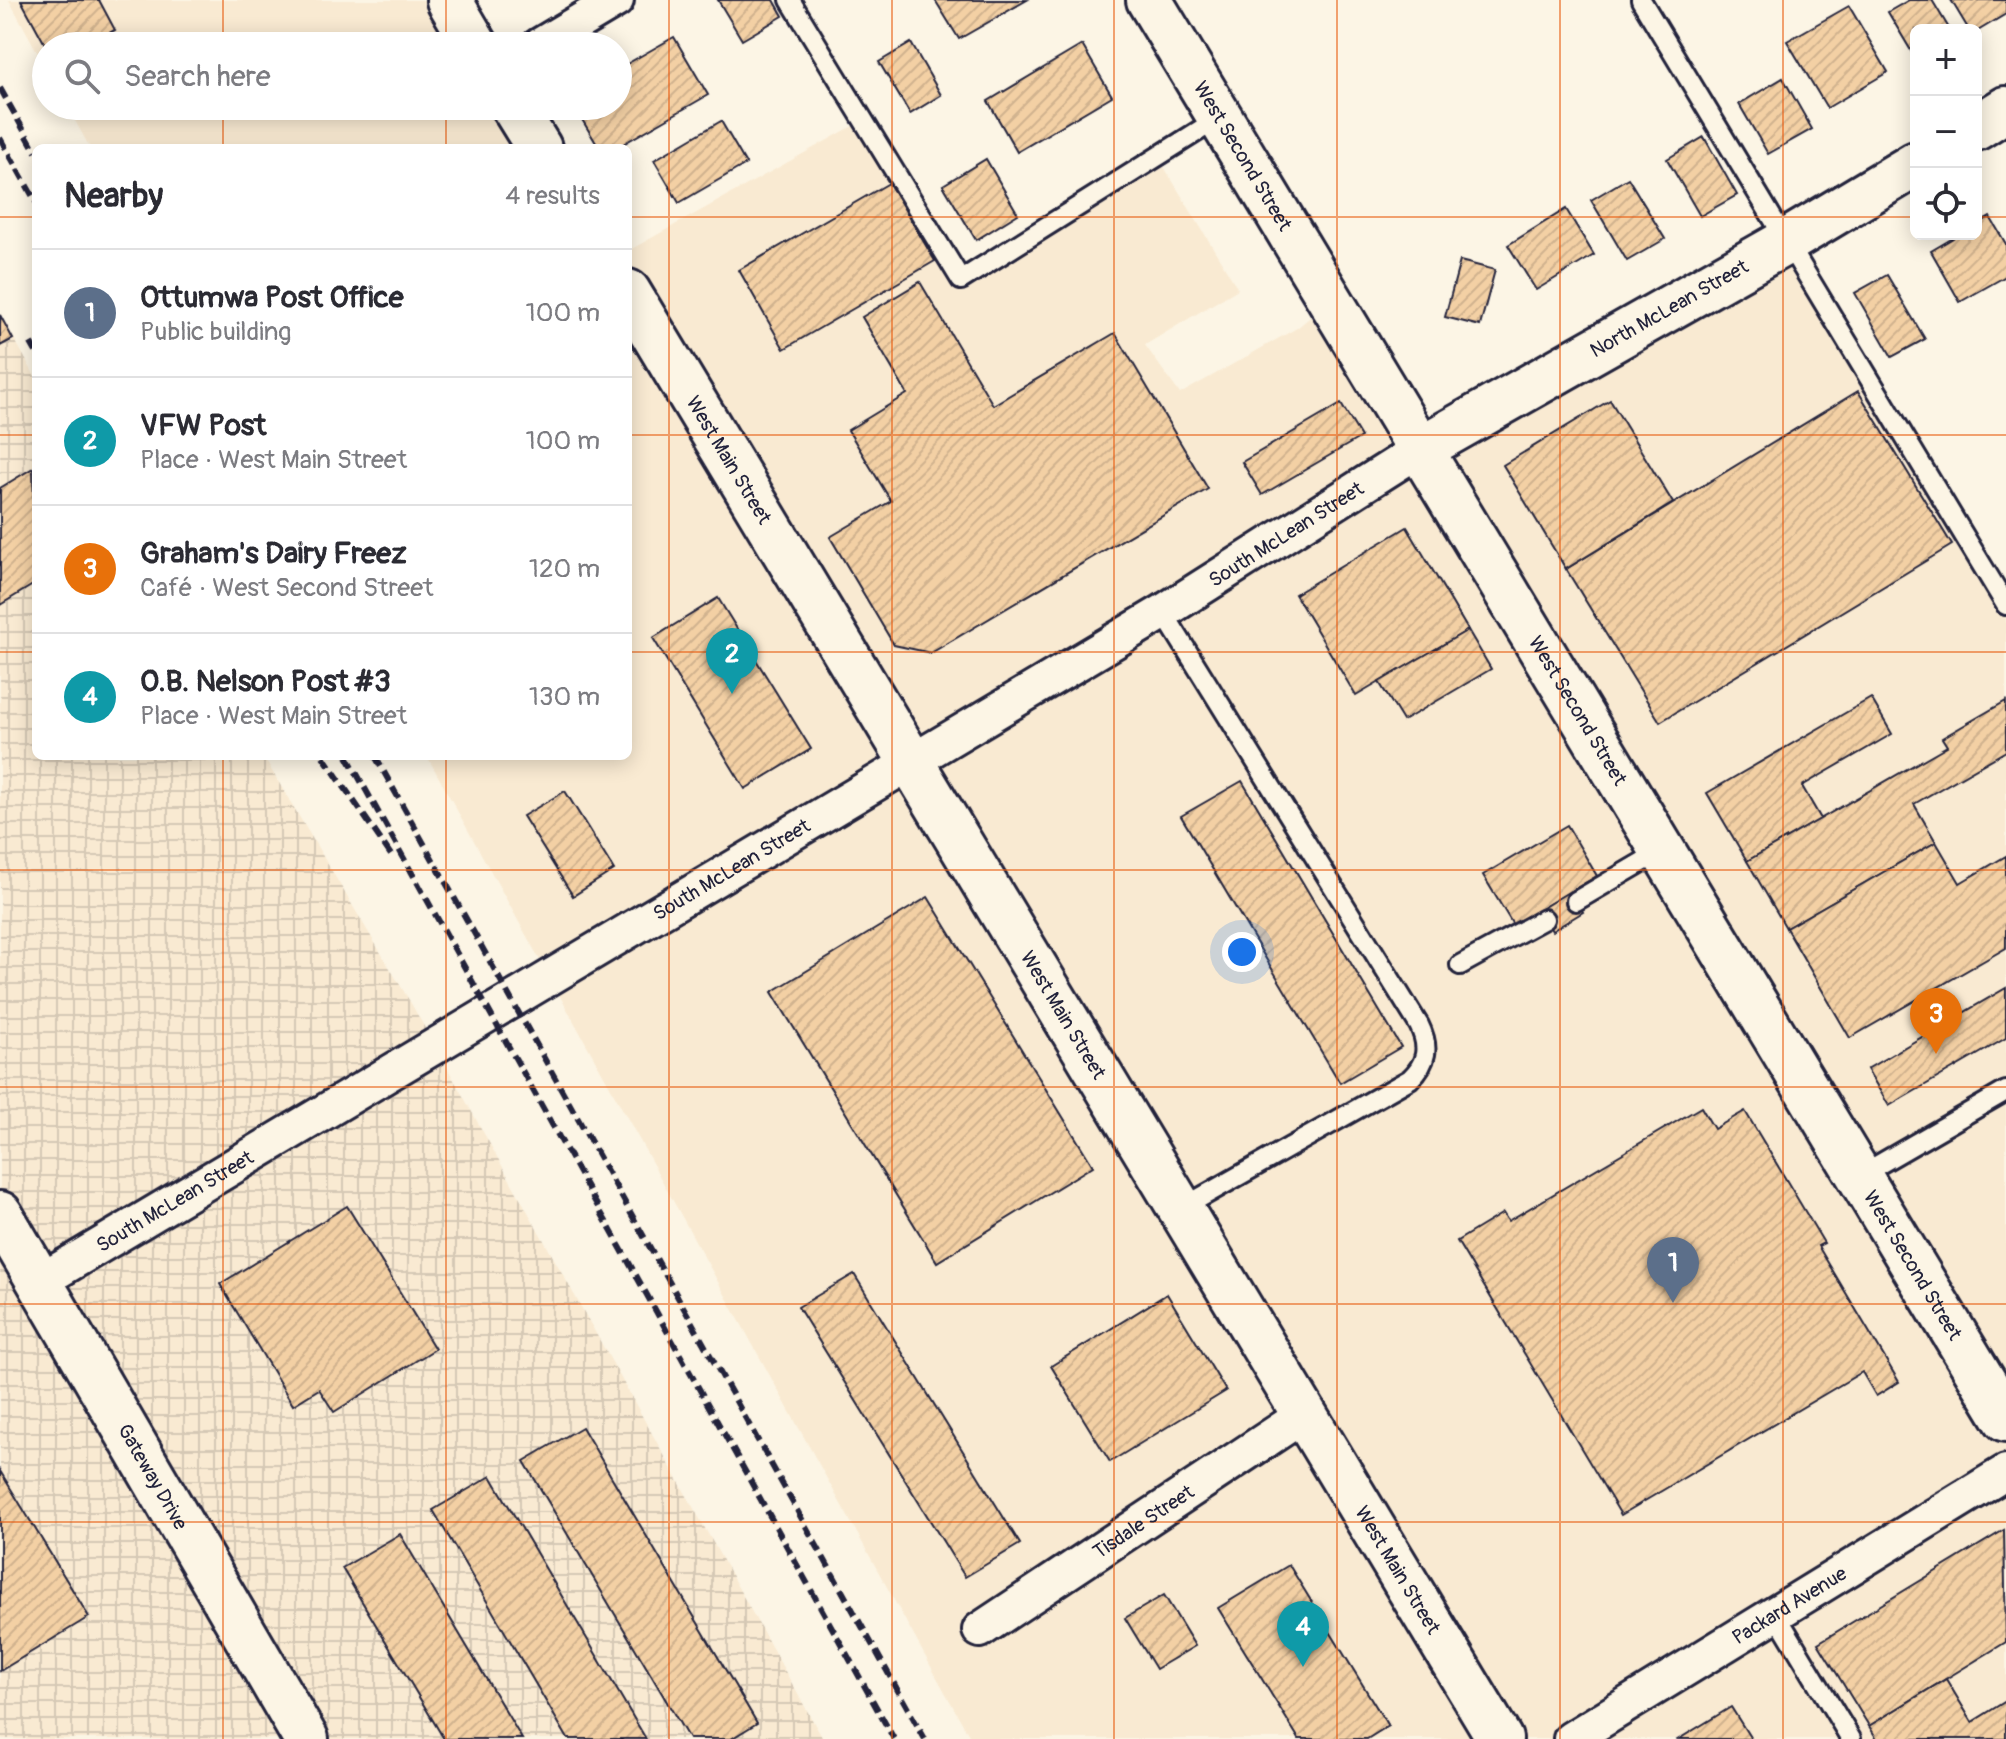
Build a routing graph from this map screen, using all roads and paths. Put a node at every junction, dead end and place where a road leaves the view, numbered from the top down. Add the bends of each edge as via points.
1 (449, 0) edge
2 (616, 0) edge
3 (790, 0) edge
4 (1149, 0) edge
5 (1641, 0) edge
6 (468, 32) edge
7 (562, 32) edge
8 (2006, 109) edge
9 (1221, 117) junction
10 (522, 120) edge
11 (1982, 124) edge
12 (537, 144) edge
13 (1910, 168) edge
14 (1786, 242) junction
15 (632, 299) edge
16 (1420, 449) junction
17 (2006, 605) edge
18 (1163, 612) junction
19 (912, 758) junction
20 (1663, 850) junction
21 (1576, 901) dead end
22 (1544, 919) dead end
23 (1460, 965) dead end
24 (2006, 1091) edge
25 (1859, 1176) junction
26 (1182, 1208) junction
27 (0, 1214) edge
28 (39, 1282) junction
29 (1305, 1414) junction
30 (2006, 1419) edge
31 (2006, 1472) edge
32 (1777, 1616) junction
33 (980, 1630) dead end
34 (306, 1739) edge
35 (1500, 1739) edge
36 (1571, 1739) edge
37 (1851, 1739) edge

1 - 6 main road
2 - 7 street
3 - 9 lane via 961,280
4 - 9 main road, West Second Street
5 - 14 lane
8 - 11 main road
9 - 16 main road, West Second Street
10 - 12 main road
13 - 14 main road, North McLean Street
14 - 16 main road, North McLean Street
14 - 17 lane
15 - 19 main road, West Main Street
16 - 18 street, South McLean Street
16 - 20 main road, West Second Street
18 - 19 street, South McLean Street
18 - 26 lane via 1419,1025 1427,1050 1410,1079
19 - 26 main road, West Main Street
19 - 28 street, South McLean Street
20 - 21 lane
20 - 25 main road, West Second Street
22 - 23 lane
24 - 25 lane
25 - 30 main road, West Second Street
26 - 29 main road, West Main Street
27 - 28 main road, Gateway Drive
28 - 34 main road, Gateway Drive
29 - 33 street, Tisdale Street
29 - 35 main road, West Main Street
31 - 32 street, Packard Avenue
32 - 36 street, Packard Avenue
32 - 37 lane

